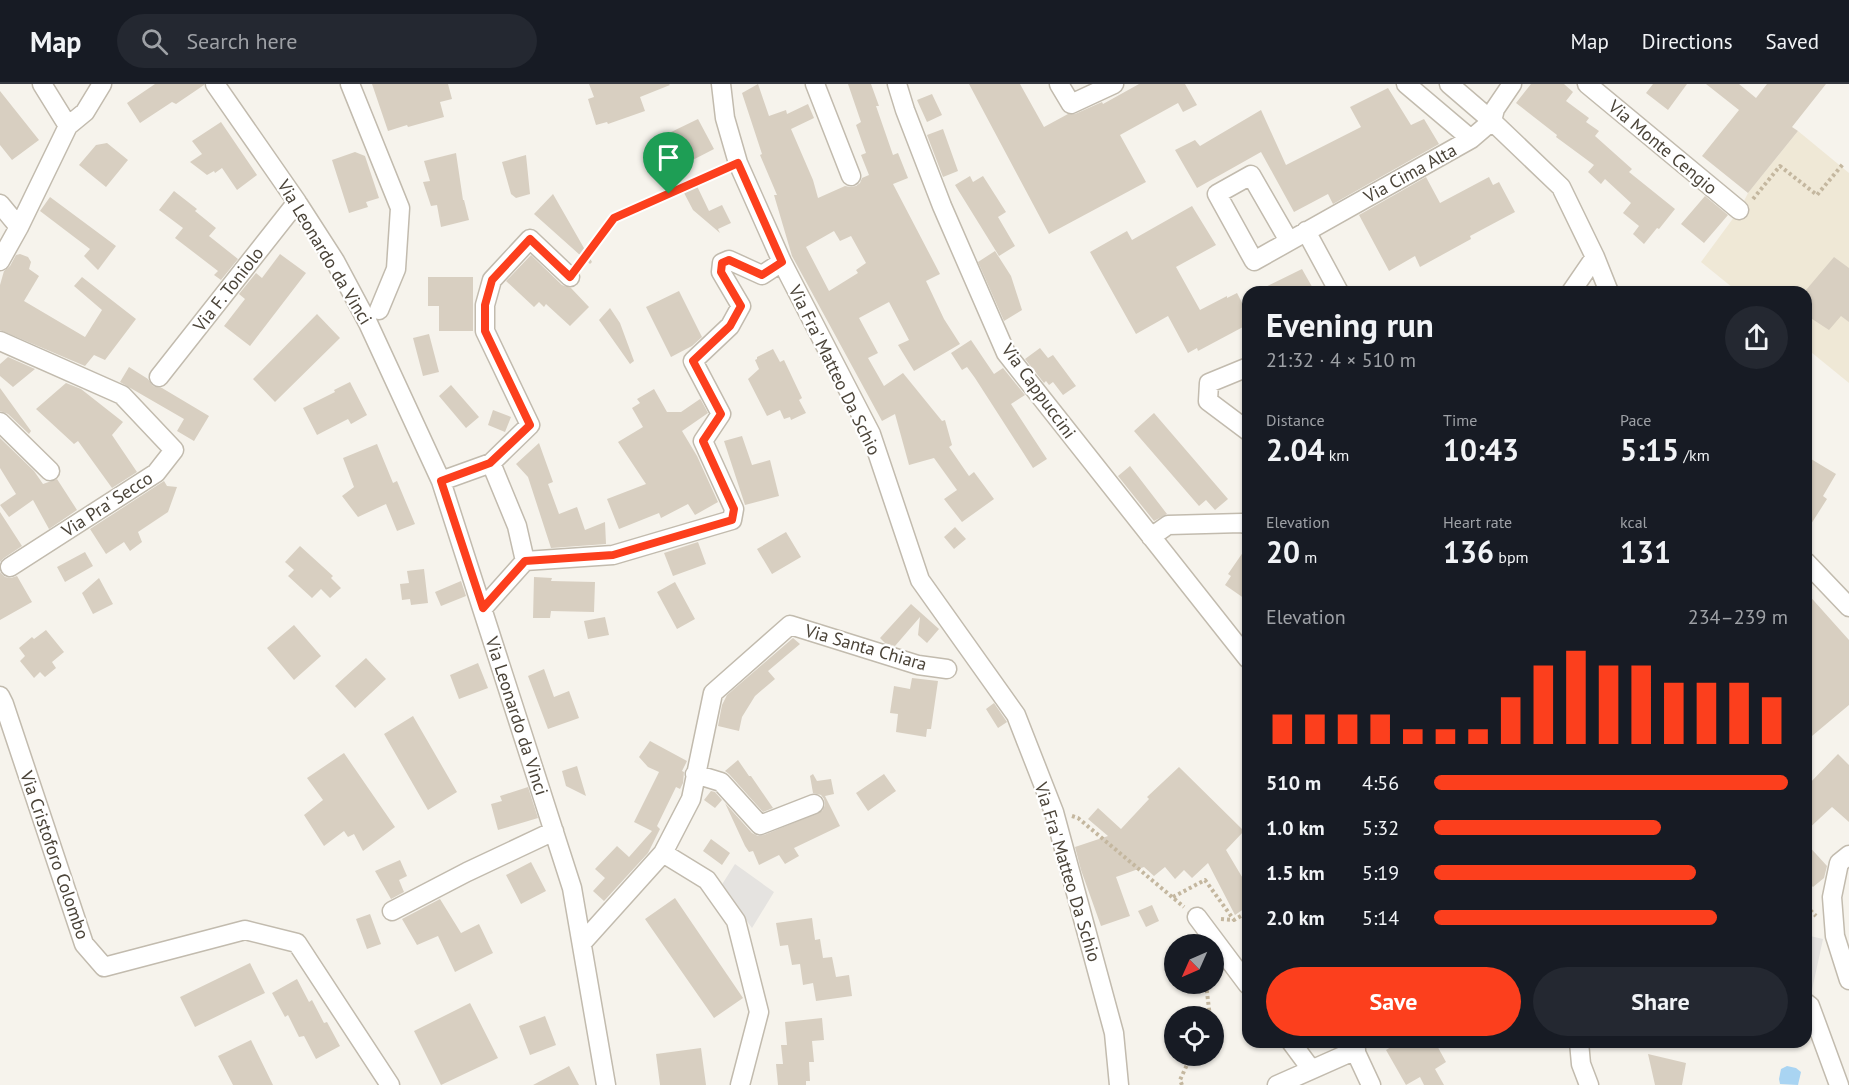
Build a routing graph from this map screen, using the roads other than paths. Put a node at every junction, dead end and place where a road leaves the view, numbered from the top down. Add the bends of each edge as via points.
1 (42, 84) edge
2 (102, 84) edge
3 (215, 84) edge
4 (350, 84) edge
5 (721, 84) edge
6 (815, 84) edge
7 (897, 84) edge
8 (1059, 84) edge
9 (1114, 84) edge
10 (1406, 84) edge
11 (1449, 84) edge
12 (1512, 84) edge
13 (1587, 84) edge
14 (1492, 121) junction
15 (68, 126) junction
16 (1471, 138) junction
17 (851, 176) dead end
18 (297, 201) junction
19 (0, 204) edge
20 (1744, 208) road end
21 (19, 227) junction
22 (1306, 231) junction
23 (1289, 241) junction
24 (1596, 256) junction
25 (0, 261) edge
26 (782, 262) junction
27 (570, 277) road end
28 (1336, 286) edge
29 (1575, 286) edge
30 (1607, 286) edge
31 (379, 310) dead end
32 (0, 341) edge
33 (1242, 369) edge
34 (159, 376) dead end
35 (0, 422) edge
36 (1242, 426) edge
37 (490, 463) junction
38 (50, 471) dead end
39 (441, 481) junction
40 (1242, 523) edge
41 (1151, 537) junction
42 (525, 561) junction
43 (10, 567) dead end
44 (1812, 567) edge
45 (1846, 597) edge
46 (483, 608) junction
47 (1242, 651) edge
48 (947, 669) dead end
49 (0, 696) edge
50 (695, 774) junction
51 (814, 804) dead end
52 (554, 831) junction
53 (663, 853) junction
54 (1849, 855) edge
55 (392, 911) dead end
56 (1197, 917) dead end
57 (582, 943) junction
58 (1242, 977) edge
59 (1849, 980) edge
60 (1812, 1011) edge
61 (1295, 1048) edge
62 (1350, 1048) edge
63 (1355, 1048) edge
64 (1580, 1048) edge
65 (1311, 1069) junction
66 (390, 1085) edge
67 (606, 1085) edge
68 (740, 1085) edge
69 (1119, 1085) edge
70 (1277, 1085) edge
71 (1371, 1085) edge
72 (1589, 1085) edge
73 (1839, 1085) edge

1 - 15 street
2 - 15 street via 85,112
3 - 18 street, Via Leonardo da Vinci
4 - 31 street via 400,208 396,269
5 - 26 street, Via Fra' Matteo Da Schio via 724,118 738,163
6 - 17 street
7 - 41 street, Via Cappuccini via 942,206 1006,353
8 - 9 street via 1071,104
10 - 16 street
11 - 14 street
12 - 14 street, Via Cima Alta via 1495,109
13 - 20 street, Via Monte Cengio
14 - 16 street, Via Cima Alta
14 - 24 street via 1561,187
15 - 21 street
16 - 22 street, Via Cima Alta
18 - 34 street, Via F. Toniolo
18 - 39 street, Via Leonardo da Vinci via 368,324
19 - 21 street
21 - 25 street
22 - 23 street, Via Cima Alta
22 - 28 street
23 - 23 street, Via Cima Alta via 1254,261 1216,194 1251,175
24 - 29 street
24 - 30 street
26 - 42 street via 762,275 729,260 722,263 721,272 741,306 730,326 693,361 721,414 703,441 734,509 732,520 613,555
26 - 69 street, Via Fra' Matteo Da Schio via 871,434 920,579 1016,715 1054,812 1114,1033
27 - 37 street via 530,239 492,280 485,305 485,331 530,425
32 - 43 street, Via Pra' Secco via 122,395 174,450 156,473
33 - 36 street via 1209,383 1208,401
35 - 38 street
37 - 39 street
37 - 42 street via 517,526
39 - 46 street, Via Leonardo da Vinci
40 - 41 street via 1168,525
41 - 47 street, Via Cappuccini
42 - 46 street
44 - 45 street
46 - 52 street, Via Leonardo da Vinci
48 - 50 street, Via Santa Chiara via 918,665 790,625 713,693
49 - 66 street, Via Cristoforo Colombo via 84,944 104,967 245,930 297,943
50 - 51 street via 722,782 760,825
50 - 53 street, Via Santa Chiara via 691,799
52 - 55 street
52 - 57 street, Via Leonardo da Vinci via 572,888
53 - 57 street, Via Santa Chiara
53 - 68 street via 707,880 736,921 759,1012
54 - 59 street via 1839,864 1832,897 1835,936
56 - 58 street
57 - 67 street, Via Leonardo da Vinci
60 - 73 street
61 - 65 street
62 - 65 street
63 - 71 street
64 - 72 street
65 - 70 street

